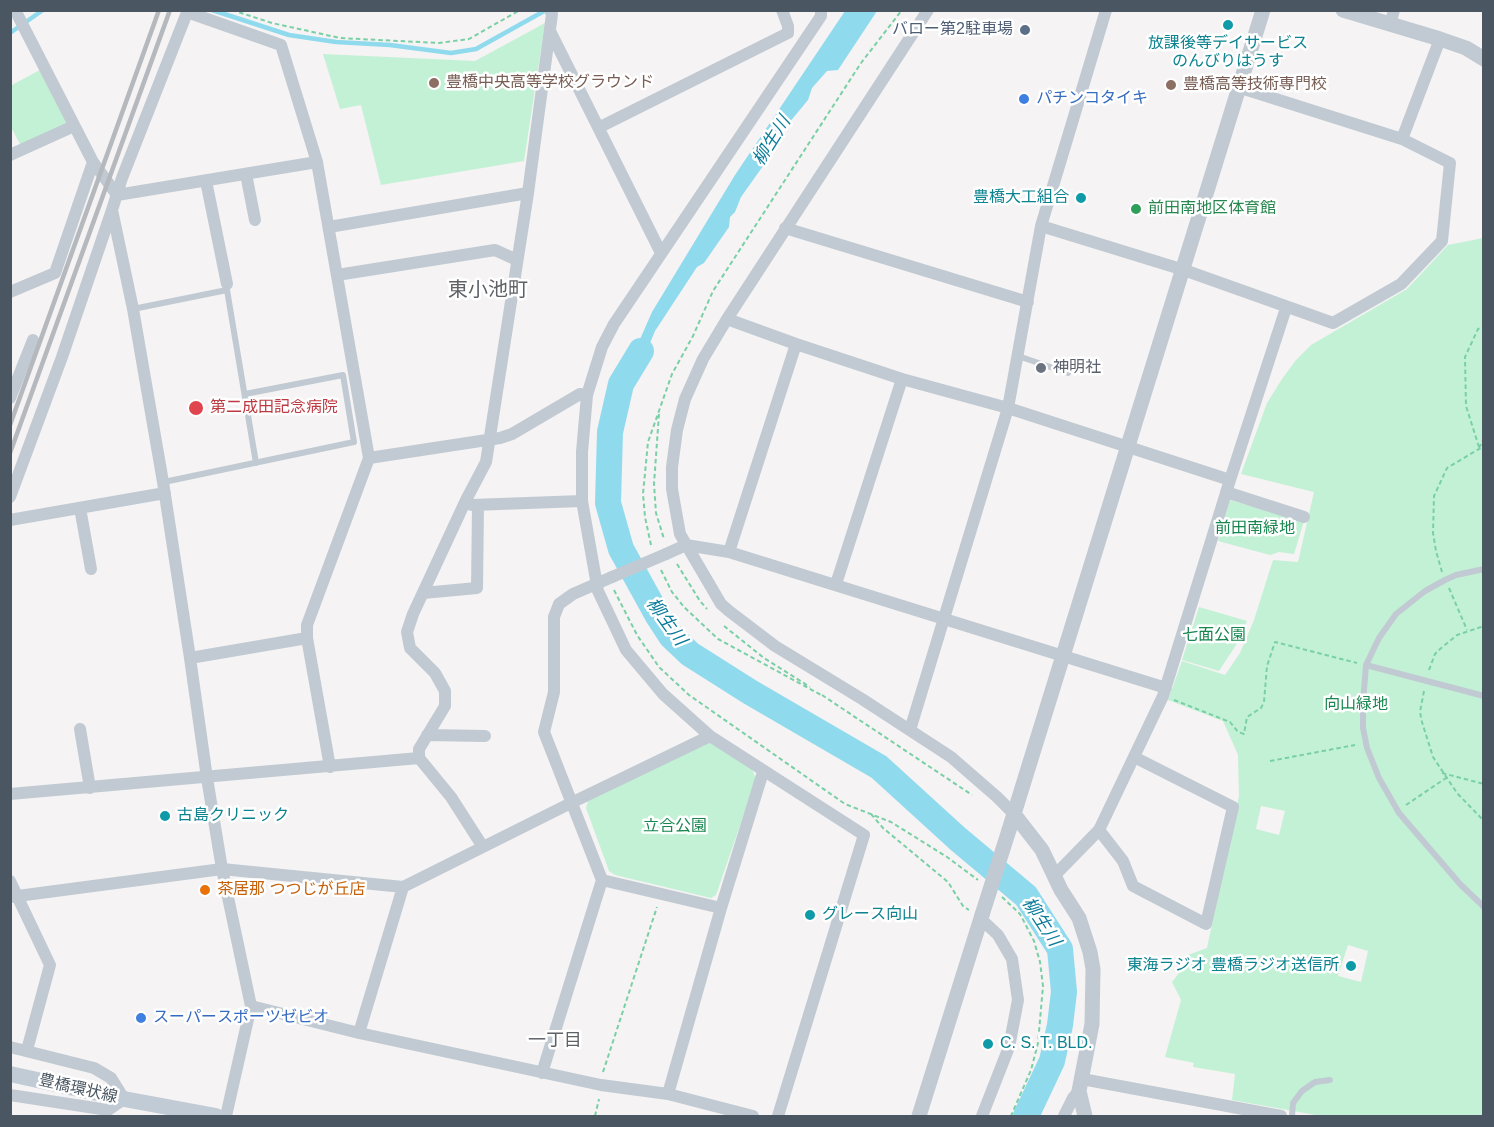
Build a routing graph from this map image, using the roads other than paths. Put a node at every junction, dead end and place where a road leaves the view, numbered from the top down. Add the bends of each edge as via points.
1 (782, 10) edge
2 (821, 10) edge
3 (928, 10) edge
4 (1106, 10) edge
5 (1263, 10) edge
6 (1342, 10) edge
7 (187, 11) edge
8 (551, 12) edge
9 (16, 14) edge
10 (1392, 18) edge
11 (550, 32) junction
12 (1440, 39) junction
13 (1484, 59) edge
14 (1241, 88) junction
15 (74, 126) junction
16 (600, 127) junction
17 (1402, 139) junction
18 (10, 154) edge
19 (93, 162) junction
20 (317, 162) junction
21 (246, 174) junction
22 (206, 180) junction
23 (528, 193) junction
24 (117, 195) junction
25 (112, 210) junction
26 (255, 220) dead end
27 (1041, 226) junction
28 (329, 227) junction
29 (785, 228) junction
30 (661, 253) junction
31 (517, 260) junction
32 (1184, 270) junction
33 (337, 275) junction
34 (227, 284) dead end
35 (10, 292) edge
36 (1028, 302) junction
37 (1286, 308) junction
38 (133, 309) junction
39 (727, 319) junction
40 (33, 340) dead end
41 (796, 344) junction
42 (1018, 356) junction
43 (1068, 373) dead end
44 (902, 379) junction
45 (245, 394) junction
46 (586, 395) junction
47 (10, 398) edge
48 (1008, 408) junction
49 (489, 441) junction
50 (1127, 446) junction
51 (369, 458) junction
52 (256, 463) junction
53 (1228, 486) junction
54 (164, 488) junction
55 (10, 497) edge
56 (582, 501) junction
57 (478, 505) junction
58 (463, 506) junction
59 (80, 508) junction
60 (1304, 517) dead end
61 (10, 520) edge
62 (686, 545) junction
63 (729, 552) junction
64 (91, 568) dead end
65 (1484, 569) edge
66 (597, 583) junction
67 (836, 584) junction
68 (423, 593) junction
69 (943, 618) junction
70 (307, 638) junction
71 (1062, 657) junction
72 (190, 658) junction
73 (1366, 665) junction
74 (1165, 692) junction
75 (1484, 696) edge
76 (80, 729) dead end
77 (910, 729) junction
78 (428, 735) junction
79 (485, 736) dead end
80 (710, 736) junction
81 (1134, 757) junction
82 (419, 758) junction
83 (330, 767) junction
84 (763, 772) junction
85 (207, 778) junction
86 (90, 788) junction
87 (10, 794) edge
88 (573, 802) junction
89 (1014, 814) junction
90 (1099, 830) junction
91 (483, 848) junction
92 (222, 869) junction
93 (1054, 876) junction
94 (602, 880) junction
95 (10, 881) edge
96 (403, 887) junction
97 (14, 896) edge
98 (1484, 907) edge
99 (721, 908) junction
100 (981, 917) junction
101 (251, 1006) junction
102 (359, 1033) junction
103 (10, 1047) edge
104 (27, 1050) junction
105 (543, 1073) junction
106 (10, 1074) edge
107 (1330, 1080) dead end
108 (1081, 1085) junction
109 (668, 1094) junction
110 (10, 1095) edge
111 (124, 1099) junction
112 (216, 1116) edge
113 (226, 1116) edge
114 (753, 1116) edge
115 (778, 1116) edge
116 (919, 1116) edge
117 (982, 1116) edge
118 (1064, 1116) edge
119 (1085, 1116) edge
120 (1281, 1116) edge
121 (1292, 1116) edge

1 - 16 street via 788,33
2 - 30 street
3 - 29 street
4 - 27 street
5 - 14 street
6 - 10 street
7 - 20 street via 280,45
7 - 24 street
8 - 11 street
9 - 15 street
10 - 12 street
11 - 16 street
11 - 23 street
12 - 13 street
12 - 17 street
14 - 17 street
14 - 32 street
15 - 18 street
15 - 19 street
16 - 30 street
17 - 37 street via 1450,163 1442,241 1401,284 1333,323
19 - 24 street
19 - 35 street via 55,273
20 - 21 street
20 - 28 street
21 - 22 street
21 - 26 street
22 - 24 street
22 - 34 street
23 - 28 street
23 - 31 street
24 - 25 street
25 - 38 street
25 - 55 street
27 - 32 street
27 - 36 street
28 - 33 street
29 - 36 street
29 - 39 street
30 - 46 street via 614,324
31 - 33 street via 495,250
31 - 49 street
32 - 37 street
32 - 50 street
33 - 51 street
36 - 42 street
37 - 53 street
38 - 45 lane via 227,290
38 - 54 street
39 - 41 street
39 - 62 street via 685,399 673,449 672,489 680,534
40 - 47 street
41 - 44 street
41 - 63 street
42 - 43 lane
42 - 48 street
44 - 48 street
44 - 67 street
45 - 52 lane
45 - 52 lane via 343,375 354,442
46 - 49 street via 580,394 512,434
46 - 56 street
48 - 50 street
48 - 69 street
49 - 51 street
49 - 58 street via 486,462
50 - 53 street
50 - 71 street
51 - 70 street via 307,625
52 - 54 lane
53 - 60 street
53 - 74 street
54 - 59 street
54 - 72 street
56 - 57 street
56 - 66 street
57 - 58 street
57 - 68 street via 477,588
58 - 68 street
59 - 61 street
59 - 64 street
62 - 63 street
62 - 66 street, bridge
62 - 77 street via 729,611 775,646
63 - 67 street
65 - 73 lane via 1445,580 1396,614
66 - 80 street via 626,650 663,694
66 - 88 street via 559,604 554,617 554,692 544,732
67 - 69 street
68 - 78 street via 407,632 410,648 435,673 445,691 445,706
69 - 71 street
69 - 77 street
70 - 72 street
70 - 83 street
71 - 74 street
71 - 89 street
72 - 85 street
73 - 75 lane
73 - 98 lane via 1363,728 1379,778 1398,811
74 - 81 street
76 - 86 street
77 - 89 street via 951,757
78 - 79 street
78 - 82 street via 419,749
80 - 84 street
80 - 88 street
81 - 90 street
81 - 90 street via 1233,807 1206,924 1132,886 1122,861
82 - 83 street
82 - 91 street via 451,797
83 - 85 street
84 - 99 street
84 - 115 street via 864,835
85 - 86 street
85 - 92 street
86 - 87 street
88 - 91 street
88 - 94 street
89 - 93 street via 1042,850
89 - 100 street, bridge
90 - 93 street
91 - 96 street
92 - 96 street
92 - 97 street
92 - 101 street
93 - 108 street via 1085,932 1093,969 1092,1024
94 - 99 street
94 - 105 street
95 - 97 street
96 - 102 street
97 - 104 street via 50,965
99 - 109 street
100 - 116 street
100 - 117 street via 1012,959 1017,1000 1009,1047
101 - 102 street
101 - 113 street
102 - 105 street
103 - 104 street
104 - 111 street via 94,1068 111,1078
105 - 109 street
106 - 111 main road, 豊橋環状線
107 - 121 lane via 1315,1082 1302,1091 1293,1103
108 - 118 street
108 - 119 street
108 - 120 street
109 - 114 street
110 - 111 street via 108,1110
111 - 112 main road, 豊橋環状線

